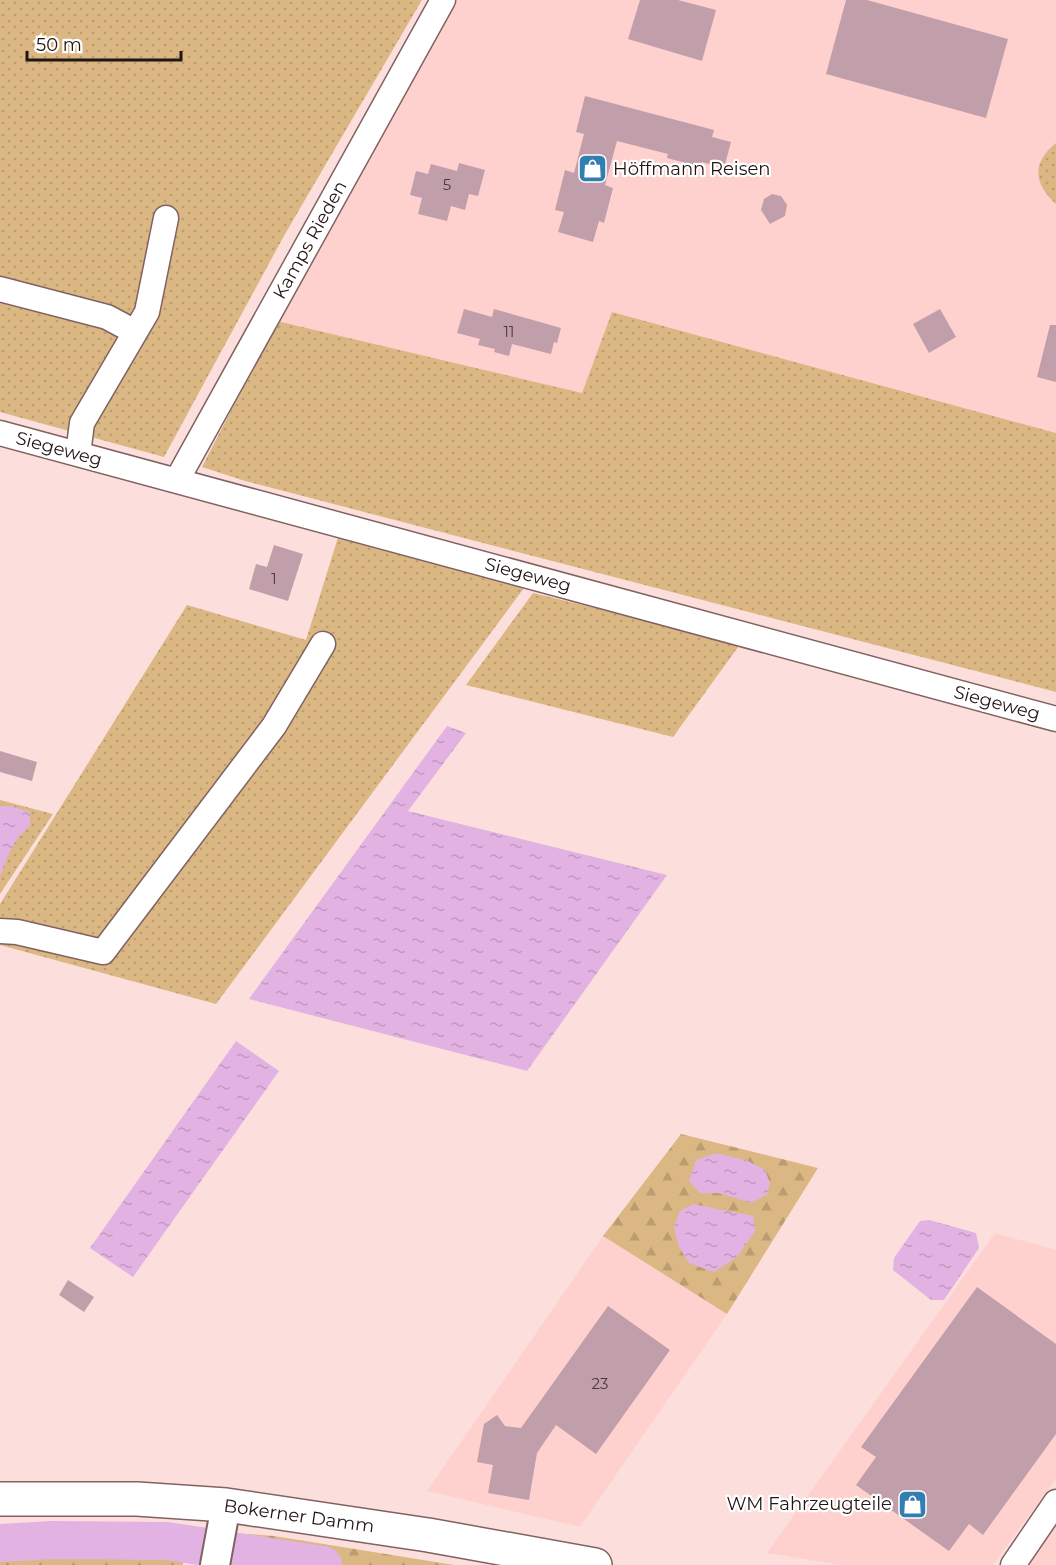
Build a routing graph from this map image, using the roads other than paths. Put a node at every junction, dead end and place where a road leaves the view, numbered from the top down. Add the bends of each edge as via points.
1 (443, 0) edge
2 (166, 218) dead end
3 (0, 289) edge
4 (135, 332) junction
5 (0, 433) edge
6 (78, 454) junction
7 (177, 480) junction
8 (323, 644) dead end
9 (1056, 719) edge
10 (0, 931) edge
11 (0, 1499) edge
12 (1056, 1502) edge
13 (223, 1519) junction
14 (215, 1565) edge
15 (595, 1565) edge
16 (1013, 1565) edge

1 - 7 street, Kamps Rieden
2 - 4 street via 147,312
3 - 4 street via 107,317
4 - 6 street via 82,423
5 - 6 street, Siegeweg
6 - 7 street, Siegeweg
7 - 9 street, Siegeweg
8 - 10 street via 274,726 103,952
11 - 13 main road, Bokerner Damm via 137,1499
12 - 16 street
13 - 14 street
13 - 15 main road, Bokerner Damm via 428,1535

